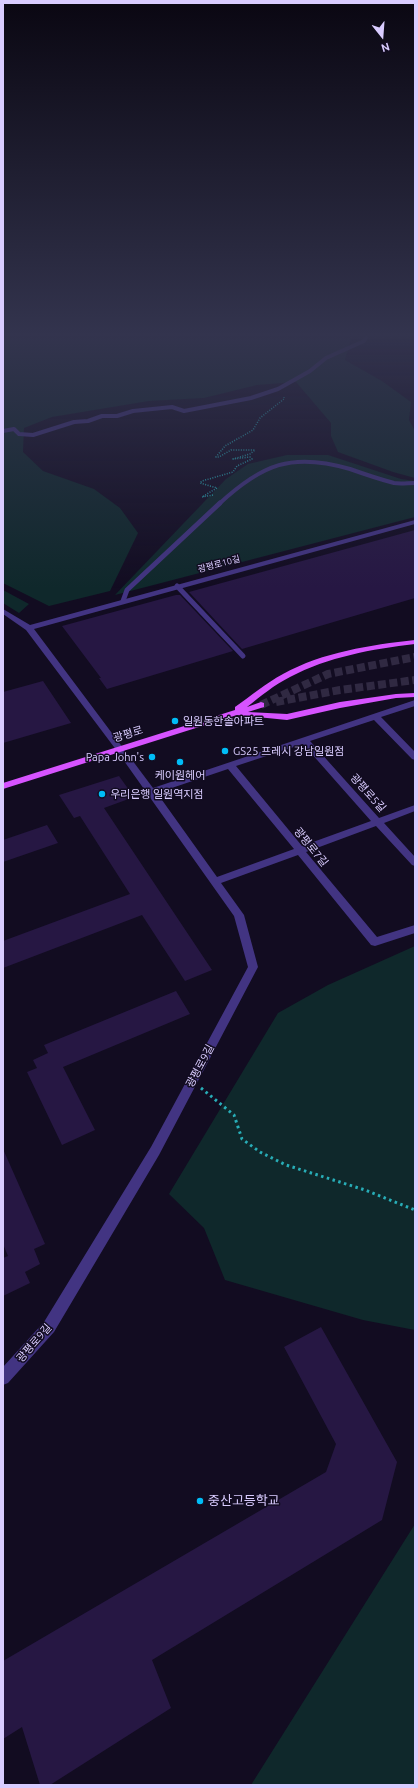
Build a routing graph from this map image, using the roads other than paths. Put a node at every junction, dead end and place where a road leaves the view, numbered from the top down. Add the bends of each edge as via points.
1 (79, 421) edge
2 (3, 430) edge
3 (415, 483) edge
4 (415, 522) edge
5 (177, 586) junction
6 (123, 601) junction
7 (3, 611) edge
8 (29, 628) junction
9 (415, 642) edge
10 (243, 656) dead end
11 (415, 695) edge
12 (415, 703) edge
13 (260, 705) tunnel mouth
14 (232, 714) junction
15 (375, 716) junction
16 (304, 740) junction
17 (120, 749) junction
18 (415, 757) edge
19 (230, 765) junction
20 (3, 786) edge
21 (151, 792) junction
22 (415, 808) edge
23 (378, 822) junction
24 (299, 851) junction
25 (415, 863) edge
26 (214, 882) junction
27 (415, 929) edge
28 (3, 1378) edge

1 - 2 lane via 33,435 19,434 14,429
3 - 6 lane via 395,484 317,461 279,464 254,475 231,493 127,590
4 - 5 street, 광평로10길
5 - 6 street, 광평로10길
5 - 10 lane
6 - 8 street, 광평로10길
7 - 8 street
8 - 17 street
9 - 14 main road via 323,661 286,676
11 - 14 main road via 340,705 287,717
12 - 15 street
13 - 14 main road, 광평로
14 - 17 main road, 광평로
15 - 16 street
15 - 18 street
16 - 19 street
16 - 23 street, 광평로5길
17 - 20 main road, 광평로
17 - 21 street, 광평로9길
19 - 21 street
19 - 24 street, 광평로7길
21 - 26 street, 광평로9길
22 - 23 street
23 - 24 street
23 - 25 street, 광평로5길
24 - 26 street
24 - 27 street, 광평로7길 via 375,942
26 - 28 street, 광평로9길 via 239,915 253,967 155,1151 49,1327

